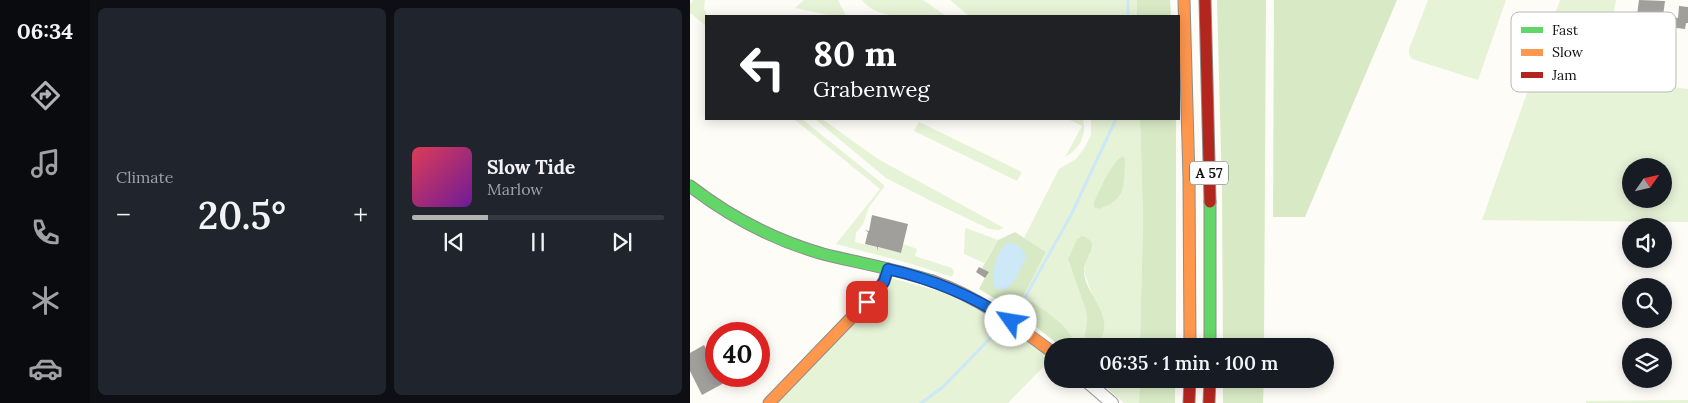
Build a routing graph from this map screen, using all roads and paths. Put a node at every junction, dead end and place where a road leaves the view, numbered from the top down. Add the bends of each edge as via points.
1 (1184, 0) edge
2 (1205, 0) edge
3 (690, 186) edge
4 (888, 269) junction
5 (1190, 338) edge
6 (1210, 338) edge
7 (1044, 346) edge
8 (1094, 388) edge
9 (1190, 388) edge
10 (1210, 388) edge
11 (769, 403) edge
12 (1112, 403) edge
13 (1189, 403) edge
14 (1210, 403) edge

1 - 5 main road, A 57
2 - 6 main road, A 57
3 - 4 main road via 734,216 776,238
4 - 7 main road via 923,278 968,296 1002,315
4 - 11 main road via 879,289
8 - 12 street
9 - 13 main road
10 - 14 main road

